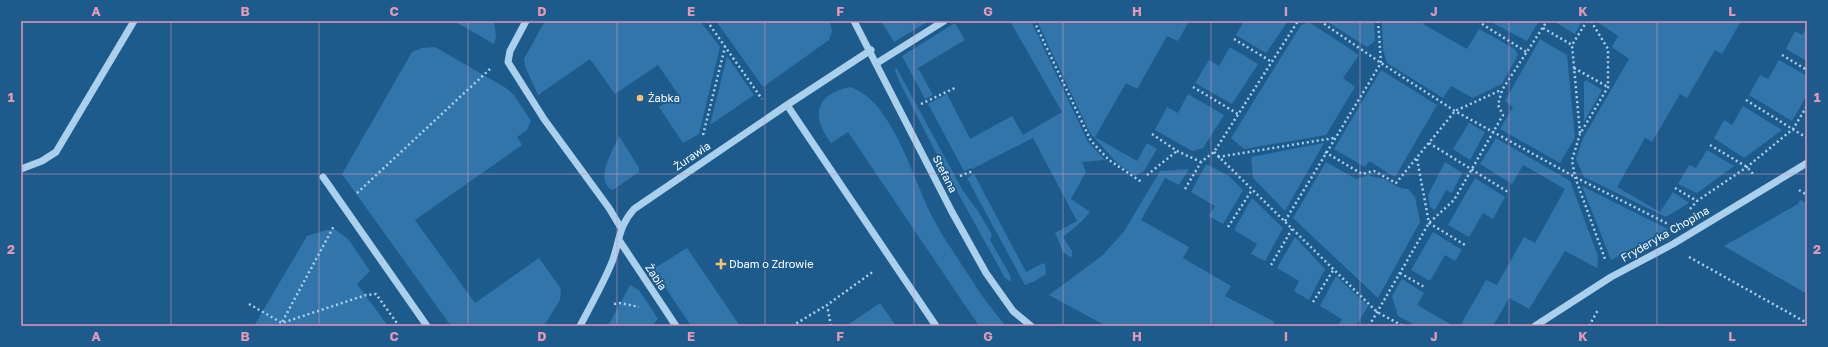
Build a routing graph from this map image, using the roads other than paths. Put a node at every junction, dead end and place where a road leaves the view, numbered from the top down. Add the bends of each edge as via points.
1 (134, 21) edge
2 (526, 21) edge
3 (854, 21) edge
4 (944, 21) edge
5 (871, 50) junction
6 (877, 63) junction
7 (787, 105) junction
8 (1807, 163) edge
9 (21, 169) edge
10 (323, 177) dead end
11 (621, 228) junction
12 (619, 240) junction
13 (427, 326) edge
14 (580, 326) edge
15 (676, 326) edge
16 (936, 326) edge
17 (1031, 326) edge
18 (1535, 326) edge

1 - 9 street via 56,152
2 - 11 street via 510,51 508,62 544,119
3 - 5 street, Stefana
4 - 6 street
5 - 6 street, Stefana
5 - 7 street, Żurawia
6 - 17 street, Stefana via 955,218 986,273 1013,311
7 - 11 street, Żurawia via 634,209
7 - 16 street
8 - 18 street, Fryderyka Chopina via 1673,244 1611,277
10 - 13 street
11 - 12 street, Żurawia
12 - 14 street, Żurawia via 612,262
12 - 15 street, Żabia

